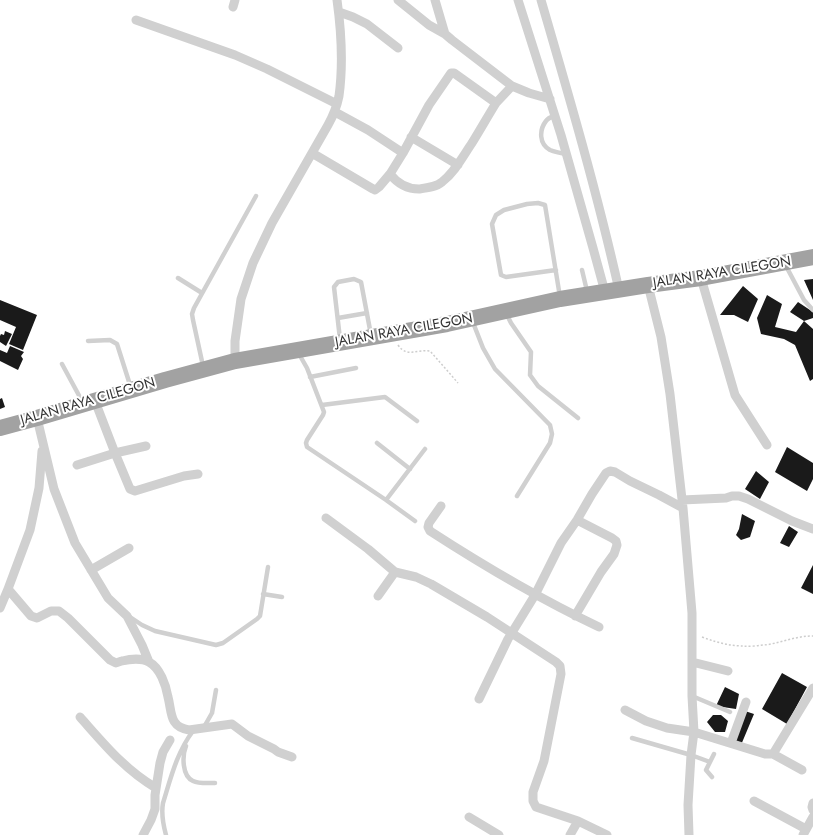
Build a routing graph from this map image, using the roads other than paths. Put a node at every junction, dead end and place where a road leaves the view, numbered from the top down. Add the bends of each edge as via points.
1 (337, 0) edge
2 (398, 0) edge
3 (435, 0) edge
4 (518, 0) edge
5 (541, 0) edge
6 (339, 12) junction
7 (136, 20) dead end
8 (445, 34) junction
9 (398, 48) dead end
10 (512, 86) junction
11 (550, 98) junction
12 (496, 103) junction
13 (336, 108) junction
14 (554, 116) junction
15 (578, 131) junction
16 (561, 135) junction
17 (412, 137) junction
18 (312, 153) junction
19 (403, 153) junction
20 (566, 154) junction
21 (458, 165) junction
22 (390, 174) junction
23 (256, 196) dead end
24 (813, 257) edge
25 (785, 263) junction
26 (556, 270) junction
27 (582, 270) dead end
28 (178, 278) dead end
29 (701, 278) junction
30 (648, 285) junction
31 (612, 291) junction
32 (202, 293) junction
33 (588, 295) junction
34 (560, 299) junction
35 (813, 310) edge
36 (505, 312) junction
37 (367, 313) junction
38 (338, 318) junction
39 (471, 319) junction
40 (372, 337) junction
41 (88, 341) dead end
42 (341, 343) junction
43 (297, 350) junction
44 (235, 361) junction
45 (62, 364) dead end
46 (356, 368) dead end
47 (204, 370) junction
48 (310, 377) junction
49 (132, 390) junction
50 (89, 403) junction
51 (322, 405) junction
52 (37, 418) junction
53 (578, 418) dead end
54 (417, 421) dead end
55 (0, 428) edge
56 (43, 442) junction
57 (377, 443) dead end
58 (767, 445) dead end
59 (146, 446) dead end
60 (425, 449) dead end
61 (114, 453) junction
62 (77, 465) dead end
63 (410, 469) junction
64 (198, 474) dead end
65 (517, 496) dead end
66 (386, 500) junction
67 (682, 504) junction
68 (441, 506) dead end
69 (326, 518) dead end
70 (578, 520) junction
71 (415, 521) dead end
72 (813, 529) edge
73 (129, 548) dead end
74 (268, 567) dead end
75 (91, 570) junction
76 (395, 572) junction
77 (8, 589) junction
78 (263, 594) junction
79 (534, 594) junction
80 (378, 596) dead end
81 (282, 597) dead end
82 (0, 608) edge
83 (127, 616) junction
84 (575, 616) junction
85 (599, 627) dead end
86 (512, 633) junction
87 (149, 662) junction
88 (692, 662) junction
89 (728, 672) dead end
90 (813, 688) edge
91 (216, 690) dead end
92 (692, 696) junction
93 (479, 699) dead end
94 (746, 702) dead end
95 (625, 710) dead end
96 (730, 712) dead end
97 (80, 717) dead end
98 (199, 728) junction
99 (694, 732) junction
100 (632, 738) dead end
101 (170, 740) dead end
102 (730, 743) junction
103 (691, 754) junction
104 (714, 754) dead end
105 (773, 754) junction
106 (292, 757) dead end
107 (710, 762) junction
108 (802, 770) dead end
109 (712, 777) dead end
110 (215, 783) dead end
111 (156, 788) junction
112 (754, 801) dead end
113 (813, 803) edge
114 (813, 810) edge
115 (469, 817) dead end
116 (813, 817) edge
117 (578, 821) junction
118 (804, 832) edge
119 (143, 835) edge
120 (166, 835) edge
121 (499, 835) edge
122 (570, 835) edge
123 (607, 835) edge
124 (689, 835) edge

1 - 6 street
2 - 8 street via 429,25
3 - 8 street
4 - 11 street
5 - 15 street
6 - 9 street via 367,24
6 - 13 street via 341,66
7 - 13 street via 235,55 279,75
8 - 10 street
10 - 11 street
10 - 12 street
11 - 14 street
12 - 17 street via 451,73 429,105
12 - 21 street
13 - 18 street
13 - 19 street
14 - 16 street
14 - 20 lane via 546,121 541,136 548,149
15 - 16 street
15 - 31 street via 608,244
16 - 20 street
17 - 19 street
17 - 21 street
18 - 22 street via 373,190 377,189
18 - 44 street via 272,222 247,279 237,321
19 - 22 street
20 - 31 street via 593,248
21 - 22 street via 442,182 425,188 409,188 398,183
23 - 32 lane
24 - 25 highway, JALAN RAYA CILEGON
25 - 29 highway, JALAN RAYA CILEGON
25 - 35 lane via 804,300
26 - 26 lane via 545,205 527,204 504,210 496,215 492,224 501,275 506,277
26 - 34 lane
27 - 33 lane
28 - 32 lane
29 - 30 highway, JALAN RAYA CILEGON
29 - 58 street via 735,395
30 - 31 highway, JALAN RAYA CILEGON
30 - 67 street via 661,337 670,394
31 - 33 highway, JALAN RAYA CILEGON
32 - 47 lane via 192,314
33 - 34 highway, JALAN RAYA CILEGON
34 - 36 highway, JALAN RAYA CILEGON
36 - 39 highway, JALAN RAYA CILEGON
36 - 53 lane via 531,352 530,375 538,386
37 - 38 lane
37 - 38 lane via 361,282 354,278 338,282 334,287
37 - 40 lane
38 - 42 lane
39 - 40 highway, JALAN RAYA CILEGON
39 - 65 lane via 495,370 550,425 550,443
40 - 42 highway, JALAN RAYA CILEGON
41 - 49 lane via 110,340 117,344
42 - 43 highway, JALAN RAYA CILEGON
43 - 44 highway, JALAN RAYA CILEGON
43 - 48 lane
44 - 47 highway, JALAN RAYA CILEGON
45 - 50 lane
46 - 48 lane
47 - 49 highway, JALAN RAYA CILEGON
48 - 51 lane
49 - 50 highway, JALAN RAYA CILEGON
50 - 52 highway, JALAN RAYA CILEGON
50 - 61 street
51 - 54 lane via 385,397
51 - 66 lane via 323,415 307,440 307,447
52 - 55 highway, JALAN RAYA CILEGON
52 - 56 street
56 - 75 street via 54,489 75,543
56 - 77 street via 37,502 30,530
57 - 63 lane
59 - 61 street
60 - 63 lane
61 - 62 street
61 - 64 street via 132,491
63 - 66 lane
66 - 71 lane
67 - 70 street via 615,472 610,472 606,473
67 - 72 street via 740,496
67 - 88 street via 692,613
68 - 79 street via 429,523 430,531
69 - 76 street
70 - 79 street
70 - 84 street via 612,538 617,545 614,554
73 - 75 street
74 - 78 lane
75 - 83 street via 108,598
76 - 80 street
76 - 86 street via 420,578
77 - 82 street
77 - 87 street via 31,616 37,618 51,611 59,611 110,660 116,663 139,660
78 - 81 lane
78 - 83 lane via 258,619 223,644 216,645 155,631
79 - 84 street
79 - 86 street
83 - 87 street
84 - 85 street
86 - 93 street
86 - 117 street via 556,662 560,666 561,674 544,761 533,792 533,801 536,807
87 - 98 street via 157,668 164,682 171,716 175,723 183,729
88 - 89 street
88 - 92 street
90 - 105 street
91 - 98 lane via 212,713
92 - 96 lane
92 - 99 street
94 - 102 street
95 - 99 street via 666,728
97 - 111 street via 118,760
98 - 106 street via 232,724 248,736
98 - 110 lane via 185,748 184,768 191,780
98 - 120 lane via 183,745 163,803 161,810
99 - 102 street
99 - 103 street
100 - 103 lane
101 - 111 street via 160,763
102 - 105 street
103 - 107 lane
103 - 124 street
104 - 107 lane
105 - 108 street
107 - 109 lane via 706,770
111 - 119 street via 155,809
112 - 118 street
113 - 114 street
115 - 121 street
116 - 118 street
117 - 122 street
117 - 123 street

